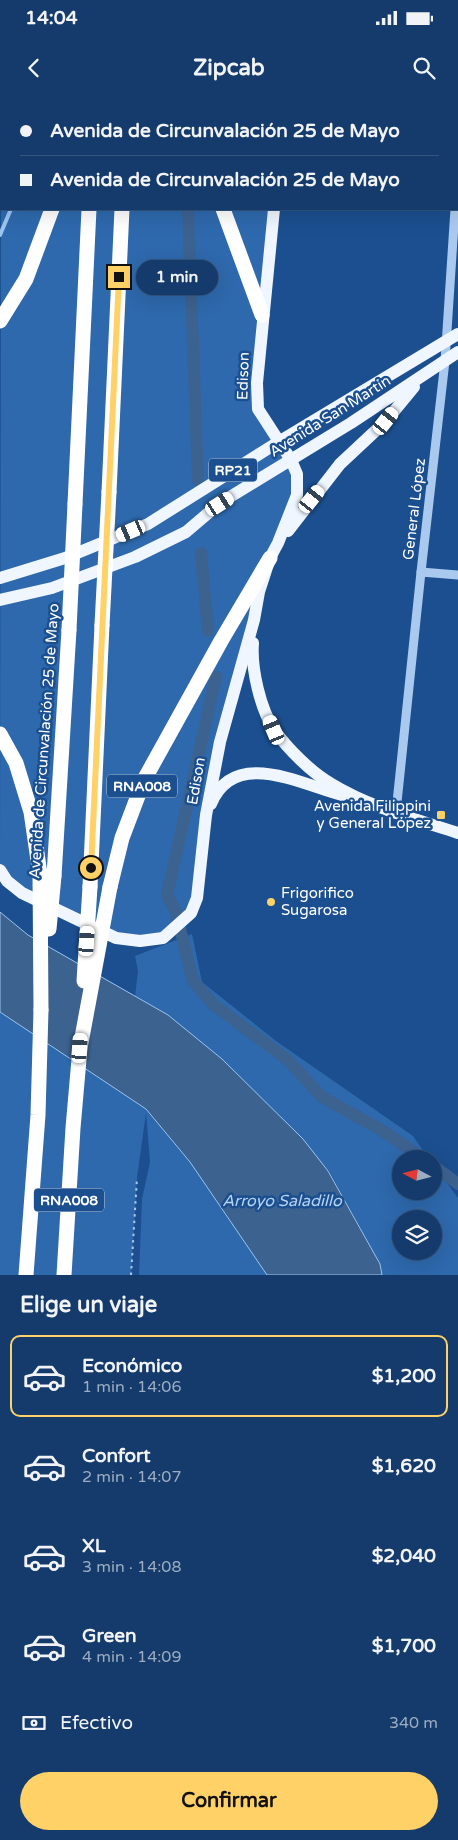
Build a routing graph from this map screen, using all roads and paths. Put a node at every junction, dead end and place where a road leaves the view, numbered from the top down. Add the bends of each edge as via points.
1 (52, 210) edge
2 (89, 210) edge
3 (122, 210) edge
4 (223, 210) edge
5 (274, 210) edge
6 (454, 210) edge
7 (262, 315) junction
8 (0, 321) edge
9 (458, 334) edge
10 (446, 341) junction
11 (458, 352) edge
12 (445, 361) junction
13 (423, 377) junction
14 (280, 441) junction
15 (291, 460) junction
16 (278, 543) junction
17 (270, 558) junction
18 (421, 572) junction
19 (458, 575) edge
20 (0, 578) edge
21 (0, 600) edge
22 (254, 620) junction
23 (0, 734) edge
24 (366, 802) junction
25 (396, 812) junction
26 (206, 815) junction
27 (458, 834) edge
28 (0, 870) edge
29 (47, 875) junction
30 (80, 1048) junction
31 (137, 1178) dead end
32 (26, 1275) edge
33 (64, 1275) edge
34 (131, 1275) edge

1 - 8 highway via 26,279
2 - 29 highway, Avenida de Circunvalación 25 de Mayo, bridge via 69,630
3 - 30 highway, RNA008, bridge
4 - 7 highway
5 - 7 main road, Edison
6 - 10 street, General López
7 - 14 main road, Edison via 258,409
9 - 10 main road, Avenida San Martín / RP21
10 - 12 street, General López
10 - 14 main road, Avenida San Martín / RP21
11 - 12 main road, Avenida San Martín / RP21
12 - 13 main road, Avenida San Martín / RP21
12 - 18 street, General López
13 - 15 main road, Avenida San Martín / RP21
13 - 16 main road via 386,421 340,464
14 - 15 main road, Edison
14 - 20 main road, Avenida San Martín / RP21 via 148,524 65,558
15 - 16 main road, Edison via 297,474 298,495
15 - 21 main road, Avenida San Martín / RP21 via 220,504 186,532 136,557 52,588
16 - 17 main road, Edison
17 - 22 main road, Edison
17 - 30 highway, RNA008, bridge via 144,780 122,838 110,887
18 - 19 street
18 - 25 street, General López
22 - 24 main road via 252,658 259,696 274,730 304,763 329,783
22 - 26 main road, Edison via 220,742
23 - 29 highway via 16,763
24 - 25 main road
24 - 26 main road via 278,775 253,772 222,787
25 - 27 main road
26 - 28 main road, Edison via 196,898 191,914 163,938 140,941 116,938 22,893 7,881
29 - 32 highway, RNA008, bridge via 38,1115
30 - 33 highway, RNA008
31 - 34 path

